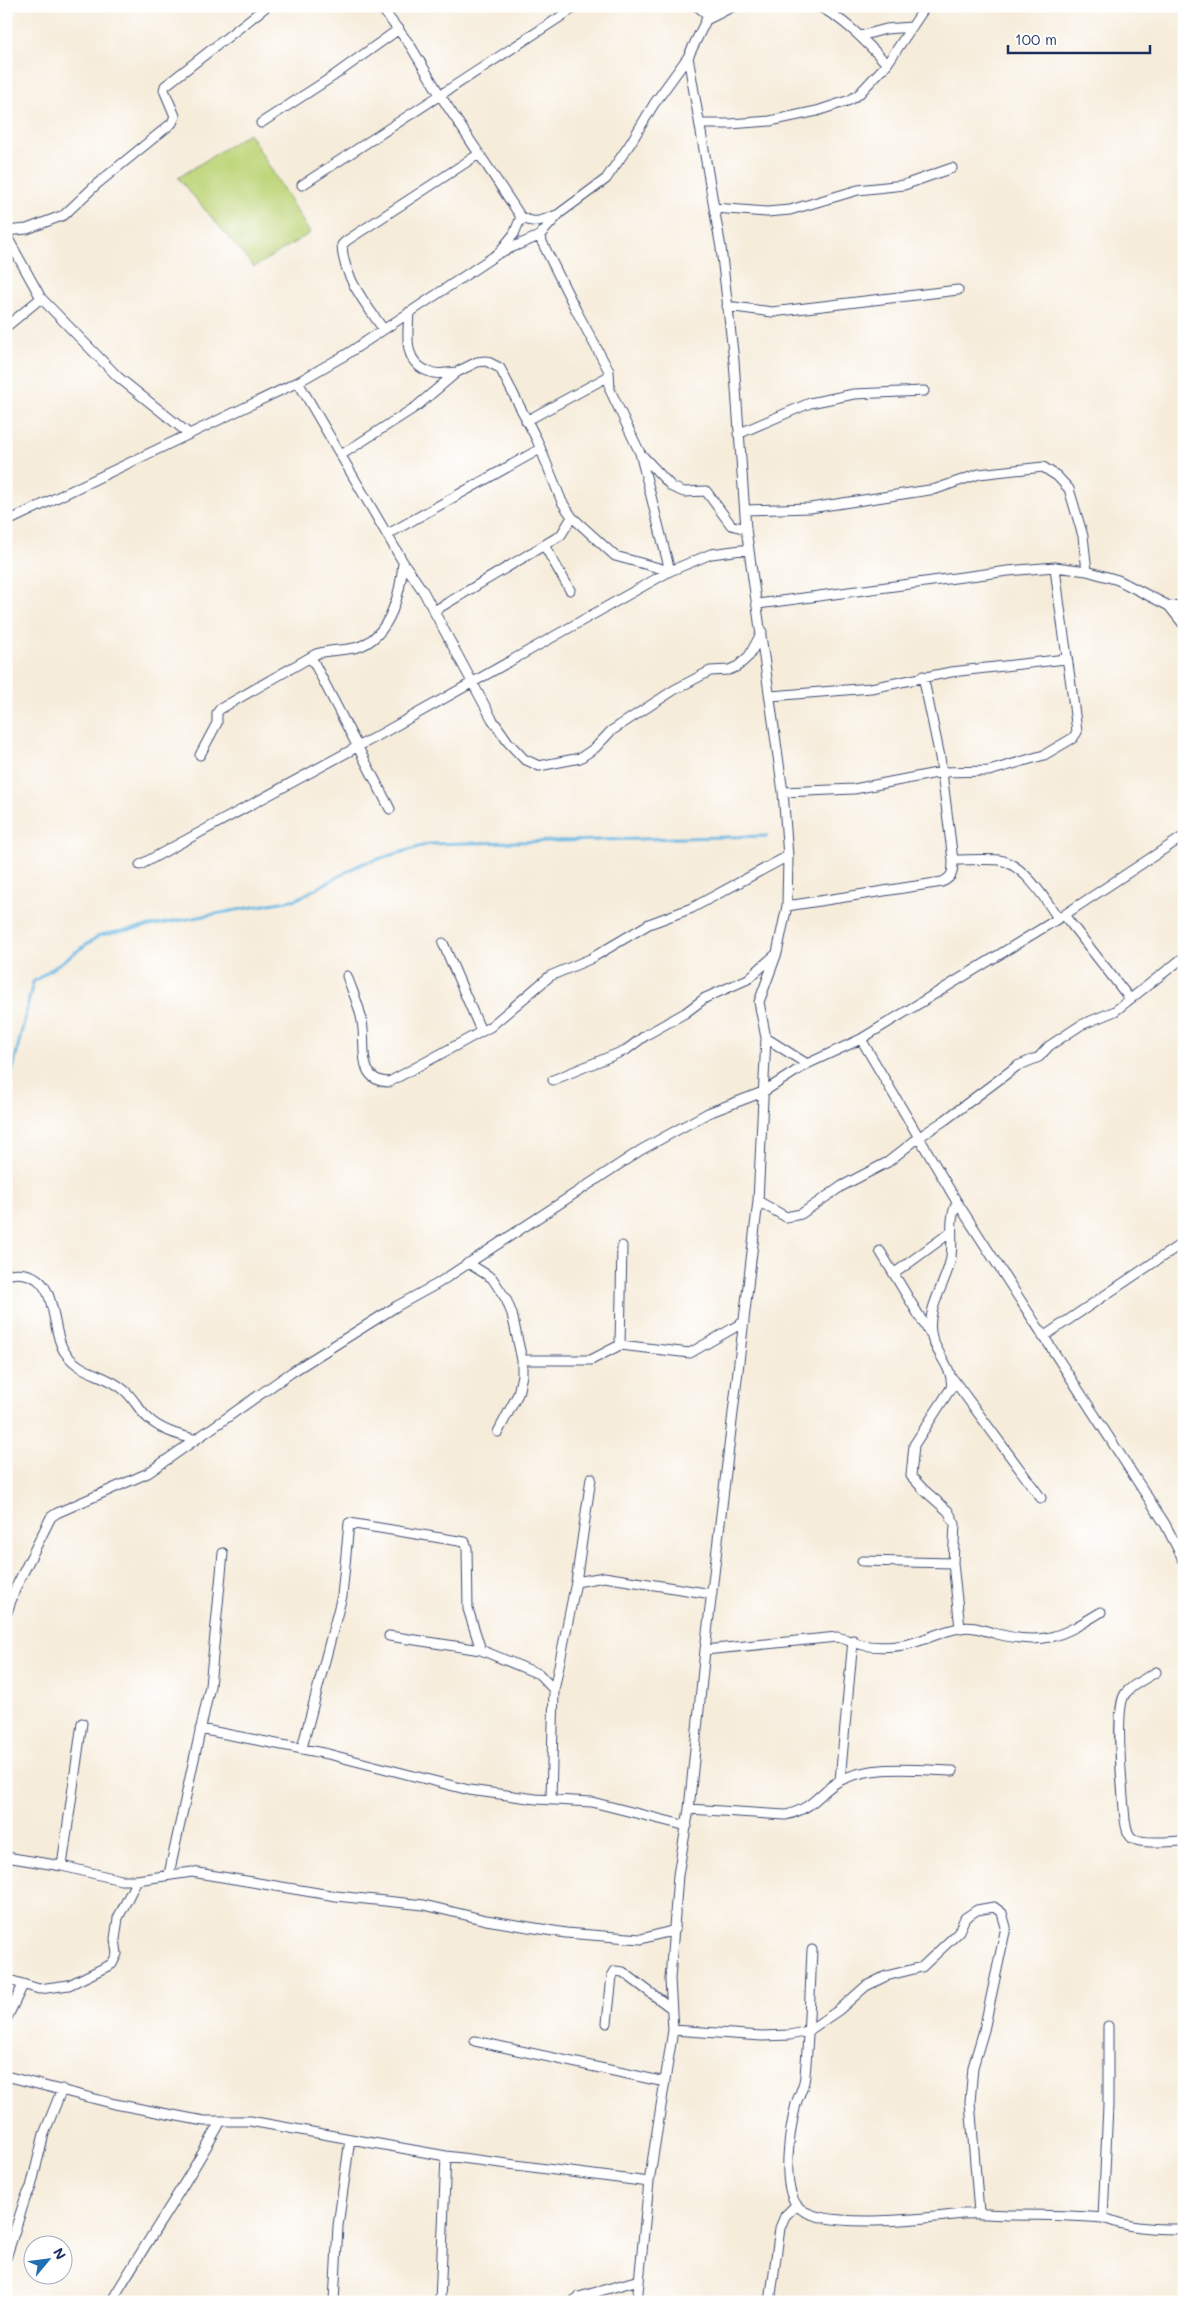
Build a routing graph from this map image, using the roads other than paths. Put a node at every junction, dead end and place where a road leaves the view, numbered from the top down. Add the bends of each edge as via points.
1 (267, 6) edge
2 (380, 6) edge
3 (577, 6) edge
4 (697, 6) edge
5 (734, 6) edge
6 (818, 6) edge
7 (926, 6) edge
8 (709, 14) edge
9 (911, 27) junction
10 (399, 29) junction
11 (860, 36) junction
12 (688, 57) junction
13 (888, 64) junction
14 (440, 95) junction
15 (261, 123) dead end
16 (700, 124) junction
17 (479, 154) junction
18 (952, 168) dead end
19 (302, 185) dead end
20 (714, 208) junction
21 (560, 213) junction
22 (521, 217) junction
23 (6, 233) edge
24 (539, 236) junction
25 (499, 253) junction
26 (958, 290) dead end
27 (41, 298) junction
28 (727, 306) junction
29 (409, 312) junction
30 (6, 326) edge
31 (383, 329) junction
32 (457, 372) junction
33 (610, 376) junction
34 (298, 382) junction
35 (924, 391) dead end
36 (526, 421) junction
37 (188, 433) junction
38 (738, 434) junction
39 (540, 449) junction
40 (640, 453) junction
41 (341, 454) junction
42 (745, 510) junction
43 (572, 517) junction
44 (6, 522) edge
45 (746, 529) junction
46 (388, 534) junction
47 (544, 545) junction
48 (749, 549) junction
49 (403, 562) junction
50 (1056, 567) junction
51 (670, 571) junction
52 (1087, 571) junction
53 (570, 590) dead end
54 (758, 604) junction
55 (1184, 605) edge
56 (1169, 606) junction
57 (434, 611) junction
58 (1184, 625) edge
59 (762, 632) junction
60 (311, 658) junction
61 (1066, 659) junction
62 (923, 676) junction
63 (472, 682) junction
64 (771, 696) junction
65 (359, 746) junction
66 (200, 755) dead end
67 (942, 772) junction
68 (783, 792) junction
69 (390, 809) dead end
70 (1184, 836) edge
71 (788, 856) junction
72 (953, 860) junction
73 (140, 865) dead end
74 (787, 906) junction
75 (1061, 916) junction
76 (443, 943) dead end
77 (777, 953) junction
78 (1184, 957) edge
79 (347, 976) dead end
80 (1130, 999) junction
81 (481, 1031) junction
82 (766, 1038) junction
83 (861, 1039) junction
84 (806, 1064) junction
85 (553, 1080) dead end
86 (763, 1092) junction
87 (918, 1138) junction
88 (758, 1201) junction
89 (957, 1202) junction
90 (951, 1232) junction
91 (1184, 1242) edge
92 (622, 1246) dead end
93 (880, 1251) dead end
94 (468, 1263) junction
95 (895, 1273) junction
96 (6, 1276) edge
97 (744, 1322) junction
98 (931, 1335) junction
99 (1043, 1337) junction
100 (620, 1345) junction
101 (522, 1360) junction
102 (953, 1379) junction
103 (498, 1432) dead end
104 (194, 1439) junction
105 (591, 1478) dead end
106 (1041, 1498) dead end
107 (223, 1553) dead end
108 (1184, 1561) edge
109 (862, 1562) dead end
110 (953, 1564) junction
111 (576, 1582) junction
112 (6, 1587) edge
113 (16, 1587) junction
114 (712, 1594) junction
115 (1101, 1612) dead end
116 (6, 1615) edge
117 (960, 1628) junction
118 (389, 1636) dead end
119 (853, 1640) junction
120 (481, 1650) junction
121 (705, 1650) junction
122 (1156, 1672) dead end
123 (554, 1690) junction
124 (82, 1723) dead end
125 (200, 1729) junction
126 (302, 1748) junction
127 (953, 1771) dead end
128 (840, 1780) junction
129 (551, 1799) junction
130 (689, 1809) junction
131 (687, 1826) junction
132 (1184, 1841) edge
133 (6, 1856) edge
134 (62, 1866) junction
135 (169, 1874) junction
136 (137, 1880) junction
137 (676, 1930) junction
138 (812, 1950) dead end
139 (6, 1979) edge
140 (23, 1985) junction
141 (671, 2008) junction
142 (6, 2020) edge
143 (607, 2022) dead end
144 (1108, 2026) dead end
145 (672, 2030) junction
146 (808, 2031) junction
147 (475, 2041) dead end
148 (6, 2076) edge
149 (665, 2082) junction
150 (62, 2089) junction
151 (221, 2121) junction
152 (350, 2139) junction
153 (446, 2156) junction
154 (649, 2182) junction
155 (796, 2205) junction
156 (979, 2212) junction
157 (1104, 2218) junction
158 (1184, 2229) edge
159 (6, 2258) edge
160 (639, 2280) junction
161 (111, 2302) edge
162 (334, 2302) edge
163 (440, 2302) edge
164 (572, 2302) edge
165 (637, 2302) edge
166 (770, 2302) edge

1 - 23 street via 165,86 175,116 172,123 64,214 27,229
2 - 10 street
3 - 14 street
4 - 8 street
5 - 8 street
6 - 11 street
7 - 9 street
8 - 12 street
9 - 11 street
9 - 13 street
10 - 14 street
10 - 15 street
11 - 13 street
12 - 16 street
12 - 21 street via 606,179
13 - 16 street via 850,100 817,111 770,121
14 - 17 street
14 - 19 street
16 - 20 street
17 - 22 street
17 - 31 street via 346,240 342,246 345,266 356,289
18 - 20 street via 904,186 858,190 790,210 767,212
20 - 28 street
21 - 22 street via 539,222 529,222
21 - 24 street
22 - 25 street via 514,234
23 - 27 street
24 - 25 street
24 - 33 street
25 - 29 street
26 - 28 street via 772,312
27 - 30 street
27 - 37 street via 118,377
28 - 38 street
29 - 31 street
29 - 32 street via 408,352 417,364 430,373
31 - 34 street
32 - 36 street via 477,362 494,363 500,368
32 - 41 street via 417,406
33 - 36 street
33 - 40 street via 610,390
34 - 37 street
34 - 41 street
35 - 38 street via 854,394 810,403
36 - 39 street
37 - 44 street
38 - 42 street
39 - 43 street via 562,502
39 - 46 street
40 - 45 street via 672,487 684,492 706,491 731,525
40 - 51 street
41 - 46 street
42 - 45 street
42 - 52 street via 820,506 936,489 979,474 1043,467 1070,489 1083,536
43 - 47 street via 560,534
43 - 51 street via 615,556
45 - 48 street
46 - 49 street
47 - 53 street
47 - 57 street
48 - 51 street via 711,554
48 - 54 street
49 - 57 street
49 - 60 street via 402,582 395,605 376,635 357,647 331,649
50 - 52 street
50 - 54 street
50 - 61 street
51 - 63 street
52 - 56 street via 1118,580
54 - 59 street
55 - 56 street
56 - 58 street
57 - 63 street
59 - 63 street via 749,656 738,666 710,671 674,690 619,726 580,758 539,766 524,759 508,742
59 - 64 street
60 - 65 street
60 - 66 street via 220,709
61 - 62 street
61 - 67 street via 1077,732 1073,738 1044,755 989,771
62 - 64 street via 871,688
62 - 67 street
63 - 65 street
64 - 68 street
65 - 69 street
65 - 73 street
67 - 68 street via 854,789
67 - 72 street
68 - 71 street
70 - 75 street
71 - 74 street
71 - 81 street via 692,908 649,924 590,959 550,976
72 - 74 street via 952,873 942,882
72 - 75 street via 1001,860 1014,865
74 - 77 street
75 - 80 street
75 - 83 street
76 - 81 street
77 - 82 street via 759,1002
77 - 85 street via 748,978 705,998 626,1050
78 - 80 street
79 - 81 street via 362,1021 364,1061 379,1081 390,1082
80 - 87 street via 1114,1011 1066,1034 1039,1057 1017,1066
82 - 84 street
82 - 86 street
83 - 84 street
83 - 87 street
84 - 86 street
86 - 88 street
86 - 94 street via 708,1113 641,1150
87 - 88 street via 888,1162 842,1186 801,1214 786,1217
87 - 89 street
88 - 97 street
89 - 90 street via 951,1214
89 - 99 street
90 - 95 street
90 - 98 street via 950,1261 930,1323
91 - 99 street
92 - 100 street
93 - 95 street
94 - 101 street via 492,1278 506,1299
94 - 104 street via 350,1335
95 - 98 street
96 - 104 street via 32,1276 43,1284 63,1350 78,1367 124,1390 149,1420 172,1433
97 - 100 street via 690,1353
97 - 114 street
98 - 102 street
99 - 108 street via 1165,1524
100 - 101 street via 591,1360
101 - 103 street via 518,1394
102 - 106 street
102 - 110 street via 951,1388 914,1445 911,1476 948,1511 955,1524
104 - 113 street via 148,1473 50,1517
105 - 111 street
107 - 125 street via 210,1686
109 - 110 street
110 - 117 street
111 - 114 street via 604,1577
111 - 123 street
112 - 113 street
113 - 116 street
114 - 121 street
115 - 117 street via 1067,1633 1049,1638 997,1634 976,1627
117 - 119 street via 897,1646 863,1645
118 - 120 street
119 - 121 street via 837,1637
119 - 128 street
120 - 123 street via 538,1674
120 - 126 street via 468,1609 465,1542 349,1523 342,1596
121 - 130 street
122 - 132 street via 1124,1694 1121,1704 1124,1820 1132,1838 1140,1842
123 - 129 street
124 - 134 street
125 - 126 street
125 - 135 street
126 - 129 street via 470,1790
127 - 128 street via 891,1770 862,1773
128 - 130 street via 813,1803 786,1815
129 - 131 street via 592,1802
130 - 131 street
131 - 137 street via 678,1875
133 - 134 street
134 - 136 street via 121,1880
135 - 136 street
135 - 137 street via 192,1872 336,1896 424,1905 486,1920 566,1933 642,1939
136 - 140 street via 118,1918 116,1954 112,1964 69,1985 39,1989
137 - 141 street via 670,1979
138 - 146 street
139 - 140 street
140 - 142 street
141 - 143 street via 623,1972 615,1971
141 - 145 street
144 - 157 street
145 - 146 street via 762,2036
145 - 149 street
146 - 155 street via 805,2078 796,2102 788,2163 789,2189
146 - 156 street via 866,1986 886,1976 922,1967 958,1933 965,1918 977,1910 994,1908 1002,1913 1006,1927 973,2066 970,2102
147 - 149 street
148 - 150 street
149 - 154 street
150 - 151 street via 142,2110
150 - 159 street via 44,2134 31,2187
151 - 152 street via 250,2121
151 - 161 street
152 - 153 street
152 - 162 street via 338,2226
153 - 154 street
153 - 163 street
154 - 160 street
155 - 156 street via 817,2218 875,2221
155 - 166 street via 785,2216 780,2228
156 - 157 street
157 - 158 street via 1153,2229
160 - 164 street via 579,2297
160 - 165 street

